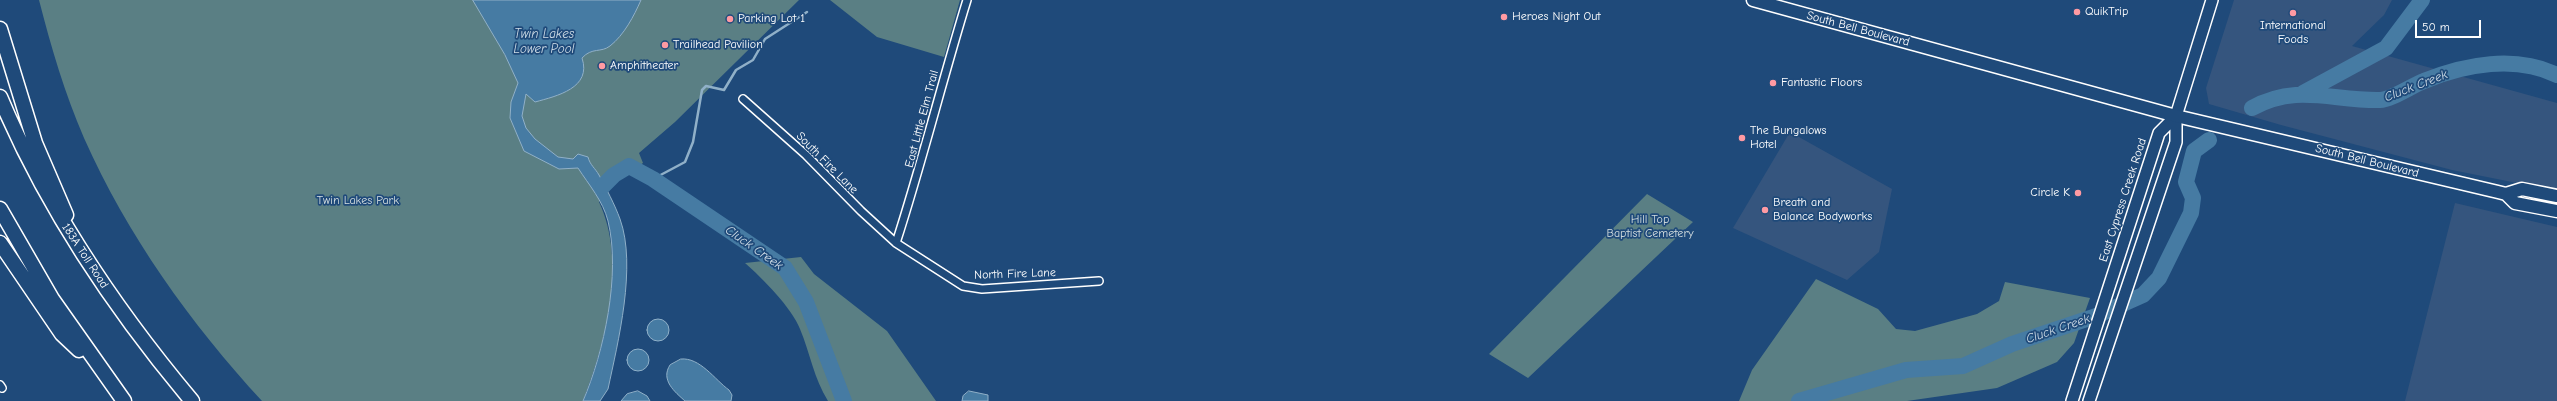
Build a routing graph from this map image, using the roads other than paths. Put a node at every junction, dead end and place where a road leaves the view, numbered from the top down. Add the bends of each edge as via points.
1 (967, 0) edge
2 (1753, 0) edge
3 (2212, 0) edge
4 (0, 29) edge
5 (0, 97) edge
6 (743, 99) dead end
7 (2176, 116) junction
8 (2506, 194) junction
9 (2557, 196) edge
10 (0, 209) edge
11 (2557, 211) edge
12 (0, 243) edge
13 (896, 243) junction
14 (82, 253) junction
15 (1099, 281) dead end
16 (98, 367) junction
17 (124, 401) edge
18 (192, 401) edge
19 (2072, 401) edge
20 (2089, 401) edge

1 - 13 street, East Little Elm Trail via 918,176
2 - 7 main road, South Bell Boulevard
3 - 7 main road
4 - 14 highway via 36,143
5 - 14 highway, 183A Toll Road via 47,197
6 - 13 street, South Fire Lane
7 - 8 main road, South Bell Boulevard
7 - 19 main road, East Cypress Creek Road via 2159,133
7 - 20 main road via 2176,142
8 - 9 main road, South Bell Boulevard via 2522,189
8 - 11 main road via 2515,203
10 - 16 highway via 52,299
12 - 16 highway via 62,334
13 - 15 street, North Fire Lane via 963,286 982,289
14 - 18 highway, 183A Toll Road via 130,323
16 - 17 highway

